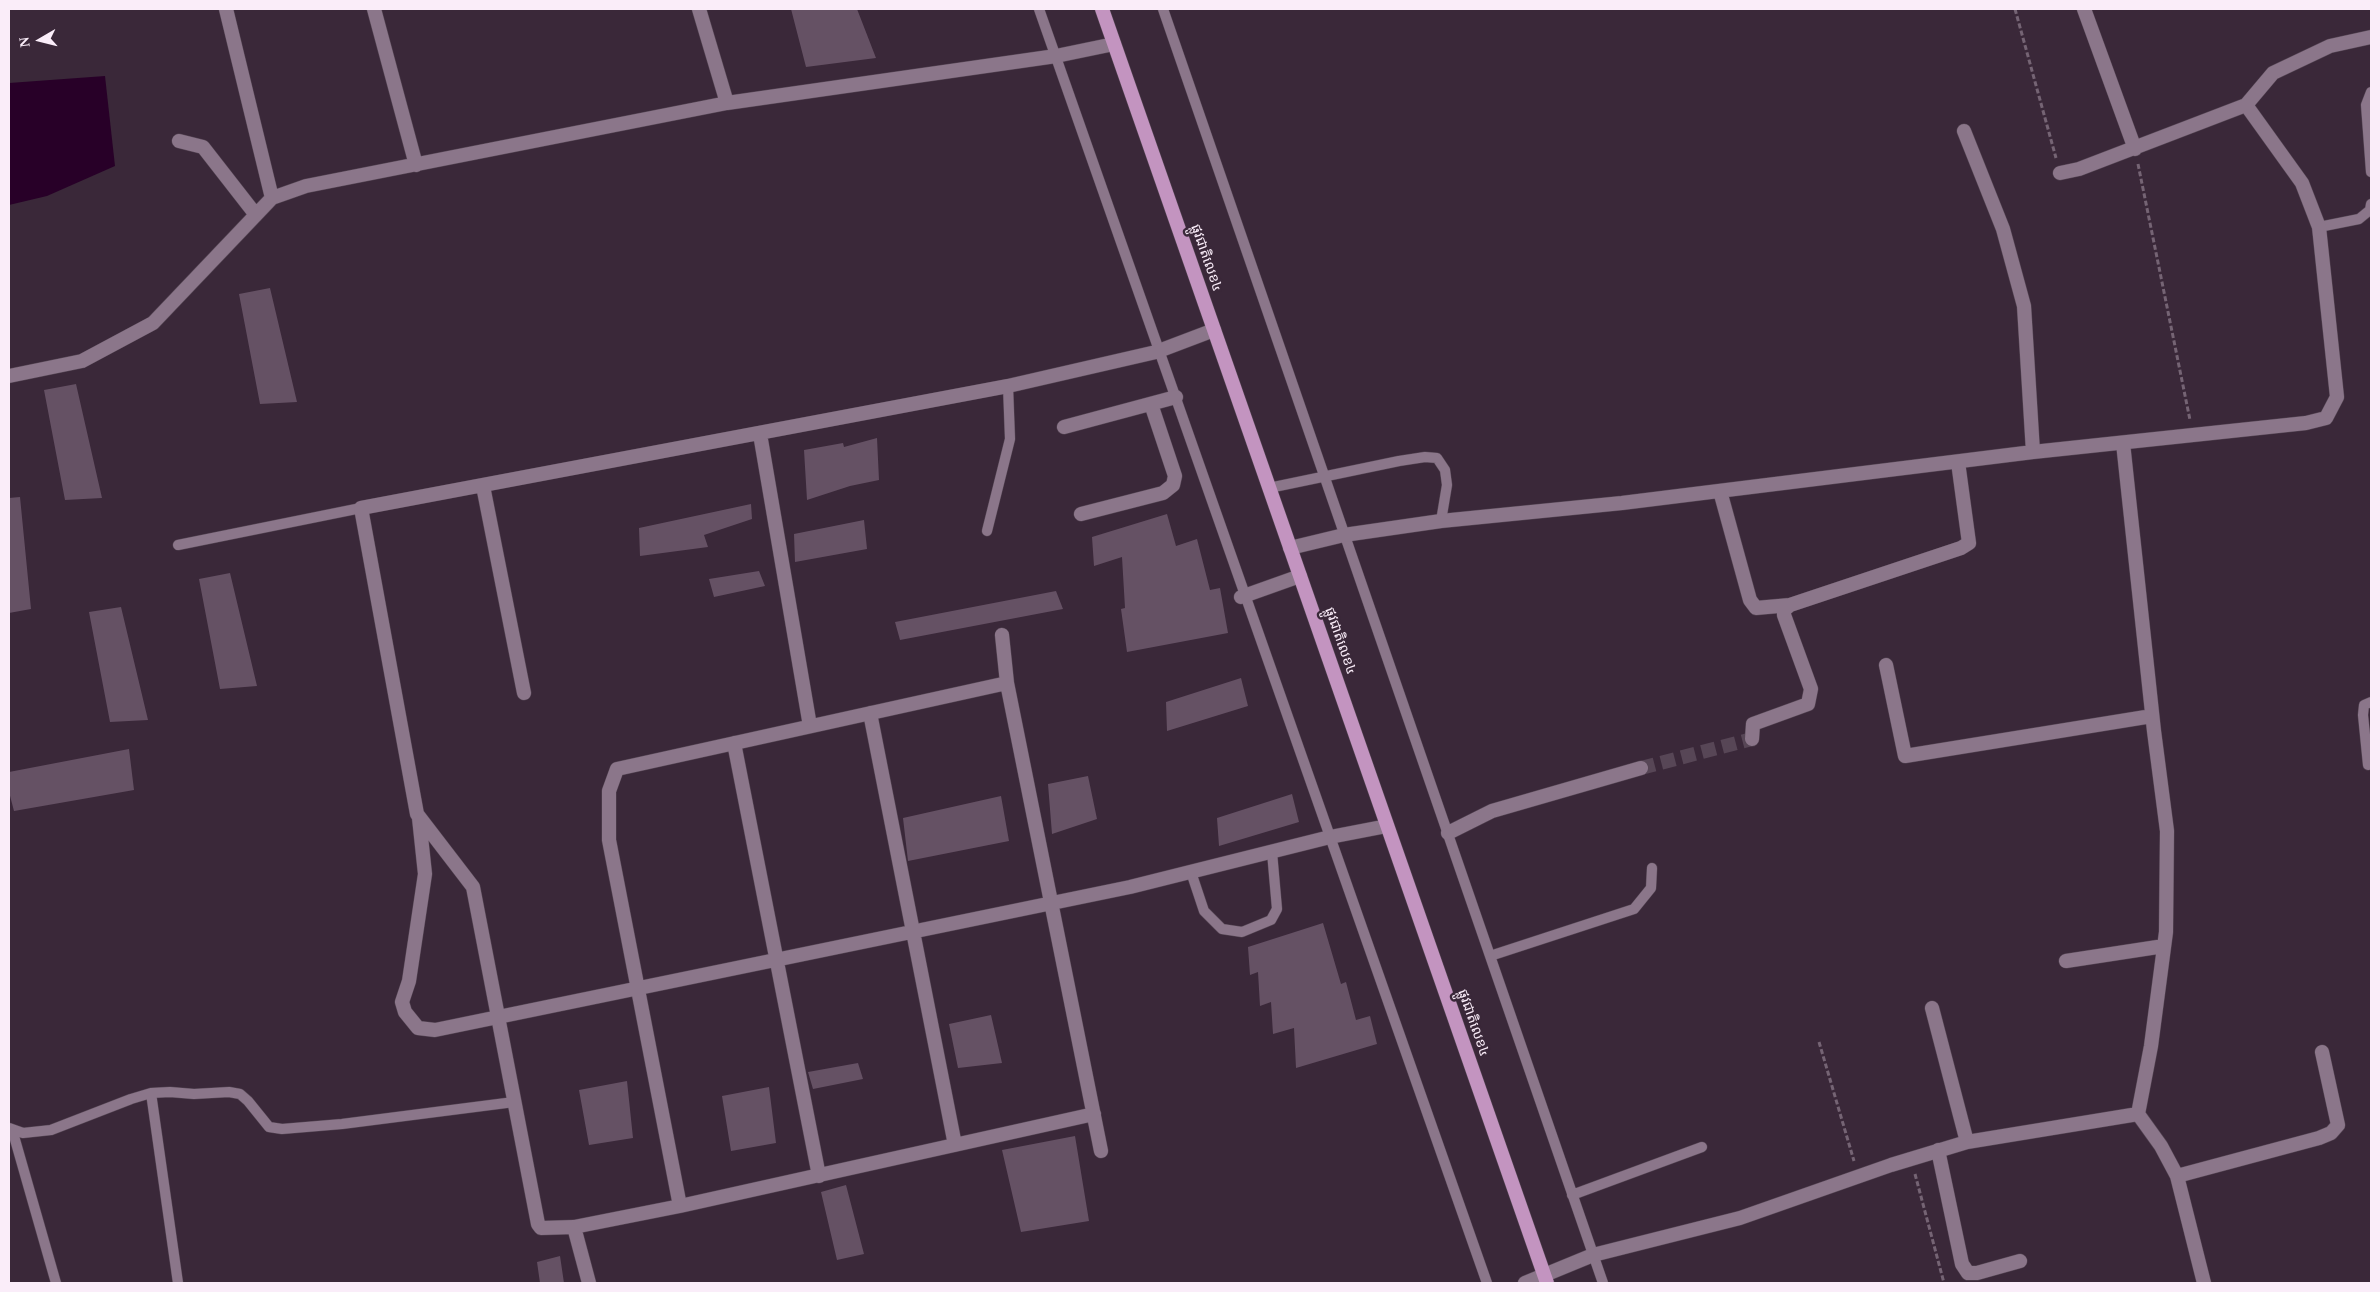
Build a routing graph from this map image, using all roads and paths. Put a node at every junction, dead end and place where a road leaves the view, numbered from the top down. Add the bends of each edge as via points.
1 (226, 9) edge
2 (374, 9) edge
3 (699, 9) edge
4 (1039, 9) edge
5 (1102, 9) edge
6 (1163, 9) edge
7 (2015, 9) edge
8 (2084, 9) edge
9 (2371, 38) edge
10 (1114, 44) junction
11 (1056, 56) junction
12 (2371, 92) edge
13 (726, 103) junction
14 (2246, 105) junction
15 (1964, 131) dead end
16 (179, 141) dead end
17 (2134, 148) junction
18 (416, 164) junction
19 (2371, 172) edge
20 (2060, 173) joint
21 (272, 198) junction
22 (2371, 204) edge
23 (256, 215) junction
24 (2319, 227) junction
25 (1214, 330) junction
26 (1159, 350) junction
27 (9, 376) edge
28 (1008, 386) junction
29 (1176, 396) junction
30 (1151, 404) junction
31 (1064, 427) dead end
32 (760, 434) junction
33 (2193, 435) junction
34 (2123, 443) junction
35 (2033, 452) junction
36 (1958, 462) junction
37 (1324, 476) junction
38 (483, 486) junction
39 (1269, 488) junction
40 (1720, 491) junction
41 (361, 508) junction
42 (1081, 514) dead end
43 (1441, 522) junction
44 (987, 531) dead end
45 (1344, 535) junction
46 (178, 545) dead end
47 (1290, 548) junction
48 (1300, 576) junction
49 (1243, 596) junction
50 (1790, 605) junction
51 (1002, 635) dead end
52 (1886, 665) dead end
53 (1007, 683) junction
54 (524, 693) dead end
55 (2371, 702) edge
56 (870, 713) junction
57 (2152, 716) junction
58 (810, 726) junction
59 (1752, 740) dead end
60 (734, 743) junction
61 (2368, 765) dead end
62 (1641, 768) tunnel mouth
63 (419, 818) junction
64 (1387, 826) junction
65 (1448, 833) junction
66 (1330, 837) junction
67 (1272, 852) junction
68 (1652, 868) dead end
69 (1192, 872) junction
70 (1052, 903) junction
71 (913, 932) junction
72 (2164, 946) junction
73 (1490, 956) junction
74 (776, 961) junction
75 (2066, 961) dead end
76 (638, 989) junction
77 (1932, 1008) dead end
78 (498, 1017) junction
79 (1819, 1042) dead end
80 (2322, 1052) dead end
81 (151, 1093) junction
82 (514, 1102) junction
83 (1094, 1114) junction
84 (2138, 1114) junction
85 (10, 1129) edge
86 (1967, 1142) junction
87 (955, 1145) junction
88 (1702, 1147) dead end
89 (1938, 1150) junction
90 (1102, 1151) dead end
91 (1911, 1158) junction
92 (819, 1176) junction
93 (1858, 1176) junction
94 (2177, 1176) junction
95 (1572, 1195) junction
96 (680, 1206) junction
97 (574, 1227) junction
98 (1593, 1255) junction
99 (2020, 1261) dead end
100 (1546, 1280) edge
101 (56, 1283) edge
102 (178, 1283) edge
103 (589, 1283) edge
104 (1487, 1283) edge
105 (1525, 1283) edge
106 (1603, 1283) edge
107 (1944, 1283) edge
108 (2204, 1283) edge

1 - 21 street
2 - 18 street
3 - 13 street
4 - 11 lane
5 - 10 highway, ផ្លូវជាតិលេខ៤
6 - 37 lane
7 - 20 path
8 - 17 street
9 - 14 street via 2330,46 2273,73
10 - 11 street
10 - 25 highway, ផ្លូវជាតិលេខ៤
11 - 13 street
11 - 26 lane
12 - 19 lane via 2366,105
13 - 18 street
14 - 17 street
14 - 24 street via 2302,183
15 - 35 street via 2003,229 2024,306
16 - 23 street via 204,147
17 - 20 street
17 - 33 path
18 - 21 street via 306,186
21 - 23 street
22 - 24 lane via 2370,210 2359,218
23 - 27 street via 152,323 82,360
24 - 33 street via 2338,397 2326,418
25 - 26 street
25 - 39 highway, ផ្លូវជាតិលេខ៤
26 - 28 street
26 - 29 lane
28 - 32 street
28 - 44 lane via 1010,439
29 - 30 street
29 - 49 lane
30 - 31 street
30 - 42 street via 1175,476 1173,486 1163,493
32 - 38 street
32 - 58 street
33 - 34 street
34 - 35 street
34 - 57 street
35 - 36 street
36 - 40 street
36 - 50 street via 1969,543
37 - 39 lane
37 - 43 lane via 1398,461 1437,458 1445,470 1447,485
37 - 45 lane
38 - 41 street
38 - 54 street
39 - 47 highway, ផ្លូវជាតិលេខ៤
40 - 43 street
40 - 50 street via 1750,600 1756,608
41 - 46 lane
41 - 63 street
43 - 45 street
45 - 47 street
45 - 65 lane
47 - 48 highway, ផ្លូវជាតិលេខ៤
48 - 49 street
48 - 64 highway, ផ្លូវជាតិលេខ៤
49 - 66 lane
50 - 59 street via 1784,610 1784,615 1812,689 1808,704 1753,724
51 - 53 street
52 - 57 street via 1905,756
53 - 56 street
53 - 70 street
55 - 61 lane via 2364,705 2362,715
56 - 58 street
56 - 71 street
57 - 72 street via 2167,831
58 - 60 street
60 - 74 street
60 - 76 street via 617,769 612,779 609,840
62 - 65 street via 1492,811
63 - 78 street via 473,886
63 - 78 street via 425,874 409,982 402,1002 405,1012 418,1028 435,1030
64 - 66 street
64 - 100 highway, ផ្លូវជាតិលេខ៤
65 - 73 lane
66 - 67 street
66 - 104 lane
67 - 69 street
67 - 69 lane via 1276,908 1271,920 1242,932 1222,929 1204,911
68 - 73 lane via 1651,888 1634,909
69 - 70 street
70 - 71 street
70 - 83 street
71 - 74 street
71 - 87 street
72 - 75 street
72 - 84 street via 2152,1046
73 - 95 lane
74 - 76 street
74 - 92 street
76 - 78 street
76 - 96 street
77 - 86 street
78 - 82 street
79 - 93 path
80 - 94 street via 2338,1125 2331,1133
81 - 82 lane via 240,1094 269,1127 282,1129
81 - 85 lane via 51,1130 23,1133
81 - 102 lane
82 - 97 street via 538,1224 546,1229
83 - 87 street
83 - 90 street
84 - 86 street
84 - 94 street
85 - 101 lane
86 - 89 street
87 - 92 street
88 - 95 lane
89 - 91 street
89 - 99 street via 1962,1264 1968,1273
91 - 93 street
91 - 107 path
92 - 96 street
93 - 98 street via 1740,1218
94 - 108 street
95 - 98 lane
96 - 97 street
97 - 103 street
98 - 100 street
98 - 106 lane
100 - 105 street

